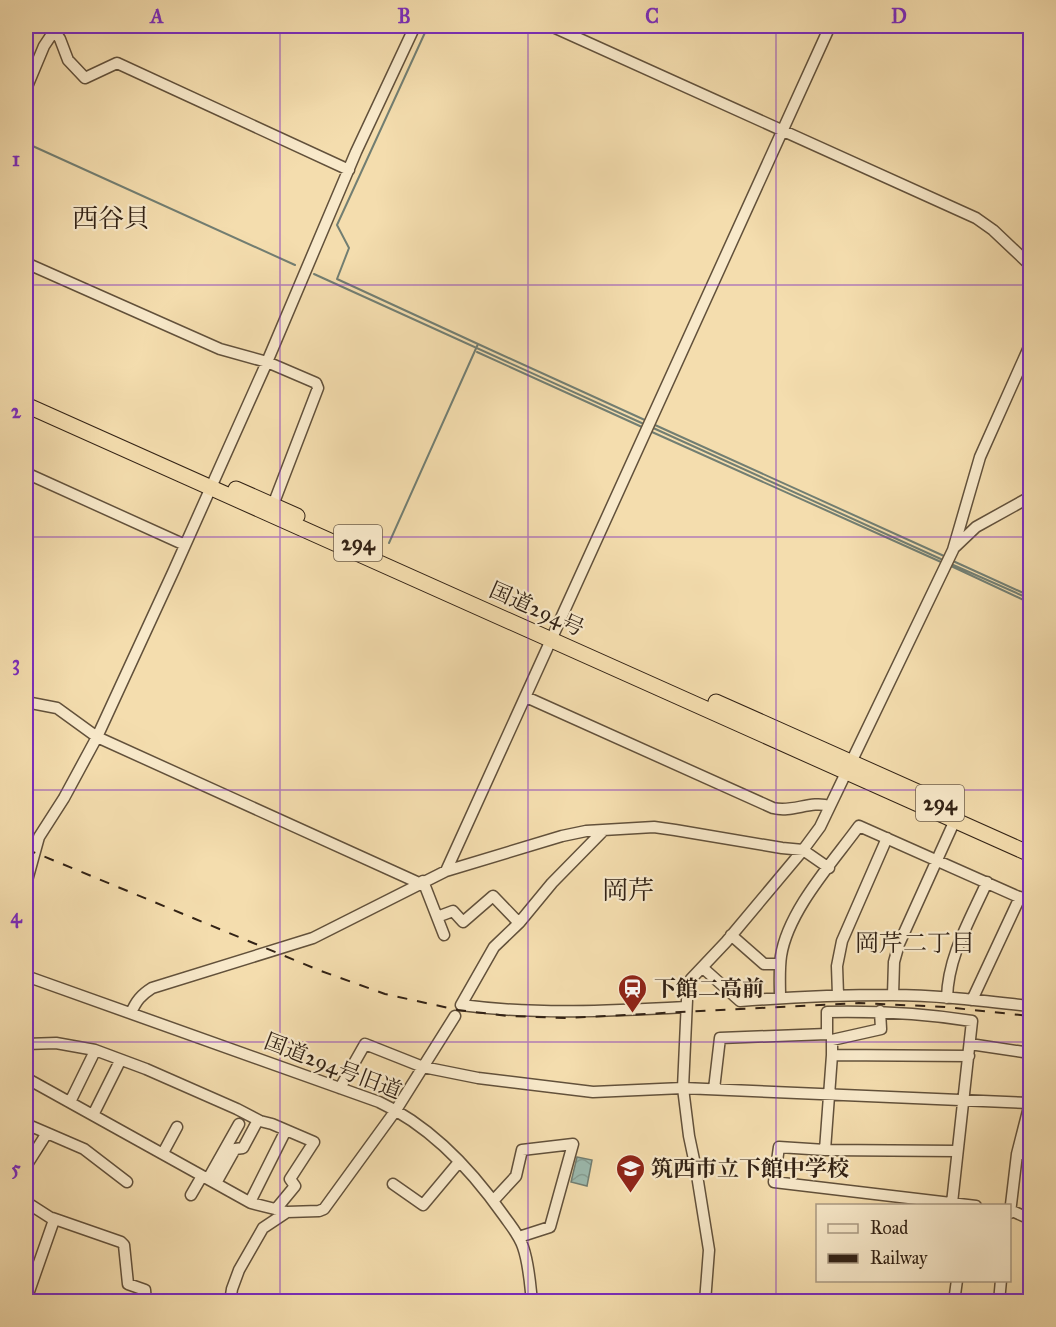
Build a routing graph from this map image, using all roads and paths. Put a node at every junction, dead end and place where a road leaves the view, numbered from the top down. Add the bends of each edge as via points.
1 (415, 26) edge
2 (551, 26) edge
3 (830, 26) edge
4 (53, 28) edge
5 (26, 90) edge
6 (783, 131) junction
7 (349, 170) junction
8 (26, 263) edge
9 (1030, 265) edge
10 (1030, 345) edge
11 (267, 362) junction
12 (26, 395) edge
13 (26, 405) edge
14 (26, 473) edge
15 (212, 484) junction
16 (1030, 498) edge
17 (273, 505) junction
18 (185, 545) junction
19 (953, 550) junction
20 (553, 635) junction
21 (526, 697) junction
22 (26, 702) edge
23 (97, 737) junction
24 (848, 767) junction
25 (830, 806) junction
26 (955, 820) junction
27 (604, 830) junction
28 (887, 838) junction
29 (1030, 843) edge
30 (803, 849) junction
31 (1030, 854) edge
32 (938, 860) junction
33 (829, 868) junction
34 (446, 871) junction
35 (421, 882) junction
36 (987, 882) junction
37 (26, 884) edge
38 (1020, 897) junction
39 (1030, 902) edge
40 (437, 918) junction
41 (519, 923) junction
42 (444, 934) dead end
43 (731, 935) junction
44 (780, 964) junction
45 (703, 968) junction
46 (26, 976) edge
47 (838, 995) junction
48 (893, 995) junction
49 (780, 998) junction
50 (947, 998) junction
51 (972, 1000) junction
52 (1030, 1006) edge
53 (686, 1007) junction
54 (880, 1011) junction
55 (131, 1013) junction
56 (455, 1016) dead end
57 (830, 1037) junction
58 (26, 1044) edge
59 (970, 1044) junction
60 (94, 1053) dead end
61 (1030, 1053) edge
62 (832, 1055) junction
63 (969, 1056) junction
64 (119, 1063) dead end
65 (423, 1067) junction
66 (26, 1078) edge
67 (340, 1088) junction
68 (683, 1088) junction
69 (714, 1089) junction
70 (828, 1095) junction
71 (963, 1100) junction
72 (70, 1102) junction
73 (1030, 1103) edge
74 (396, 1110) junction
75 (93, 1115) junction
76 (258, 1120) junction
77 (26, 1124) edge
78 (239, 1124) dead end
79 (177, 1127) dead end
80 (286, 1130) junction
81 (47, 1132) junction
82 (825, 1150) junction
83 (957, 1151) junction
84 (162, 1153) junction
85 (1017, 1154) junction
86 (1030, 1154) edge
87 (459, 1162) junction
88 (26, 1166) edge
89 (208, 1175) junction
90 (127, 1182) dead end
91 (393, 1184) dead end
92 (191, 1195) dead end
93 (493, 1201) junction
94 (26, 1202) edge
95 (250, 1202) junction
96 (952, 1203) junction
97 (961, 1204) edge
98 (1011, 1204) edge
99 (282, 1210) junction
100 (1011, 1211) edge
101 (52, 1218) junction
102 (1030, 1219) edge
103 (519, 1237) junction
104 (957, 1282) edge
105 (1001, 1282) edge
106 (26, 1300) edge
107 (146, 1302) edge
108 (230, 1302) edge
109 (532, 1302) edge
110 (705, 1302) edge
111 (954, 1302) edge
112 (999, 1302) edge

1 - 7 street
2 - 6 street
3 - 6 street
4 - 5 street
4 - 7 street via 68,60 85,78 117,63
6 - 9 street via 976,218
6 - 20 street
7 - 11 street
8 - 11 street via 220,350
10 - 19 street via 980,457
11 - 15 street
11 - 17 street via 316,383 318,388
12 - 15 highway, 国道294号 / 294
13 - 15 highway, 国道294号 / 294
14 - 18 street
15 - 17 highway, 国道294号 / 294
15 - 18 street
15 - 20 highway, 国道294号 / 294
16 - 19 street via 976,527
17 - 20 highway, 国道294号 / 294
18 - 23 street
19 - 24 street
20 - 21 street
20 - 24 highway, 国道294号 / 294
21 - 25 street via 773,808 784,811 819,802
21 - 34 street
22 - 23 street via 57,708
23 - 35 street
23 - 37 street via 39,837
24 - 25 street
24 - 26 highway, 国道294号 / 294
24 - 29 highway, 国道294号 / 294
25 - 30 street
26 - 31 highway, 国道294号 / 294
26 - 32 street
27 - 30 street via 654,827
27 - 34 street via 562,836
27 - 41 street
28 - 32 street
28 - 33 street via 859,825
28 - 47 street via 842,941 837,966
30 - 33 street
30 - 43 street
32 - 36 street
32 - 48 street via 896,953
33 - 44 street via 794,918
34 - 35 street
35 - 40 street
35 - 55 street via 313,938 152,988 136,1000
36 - 38 street
36 - 50 street via 951,961
38 - 39 street
38 - 51 street
40 - 41 street via 453,911 463,922 493,896
40 - 42 street
41 - 53 street via 494,947 461,1005 495,1010 597,1012
43 - 44 street via 764,964
43 - 45 street
44 - 49 street
45 - 49 street via 740,1001
45 - 53 street via 691,979
46 - 55 street, 国道294号旧道
47 - 48 street
47 - 49 street
48 - 50 street
50 - 51 street
51 - 52 street
53 - 68 street
54 - 57 street via 881,1029
54 - 57 street via 827,1012
54 - 59 street via 972,1021
55 - 67 street, 国道294号旧道
56 - 65 street
57 - 62 street
57 - 69 street via 720,1038
58 - 76 street via 56,1043 95,1050
59 - 61 street
59 - 63 street
60 - 72 street
62 - 63 street
62 - 70 street
63 - 71 street
64 - 75 street
65 - 67 street via 365,1044
65 - 68 street via 593,1092
65 - 74 street
66 - 72 street
67 - 74 street, 国道294号旧道
68 - 69 street
68 - 110 street via 709,1250
69 - 70 street
70 - 71 street
70 - 82 street
71 - 73 street
71 - 83 street
72 - 75 street
73 - 85 street
74 - 87 street, 国道294号旧道 via 418,1123
74 - 99 street via 324,1209
75 - 84 street
76 - 80 street
76 - 89 street via 243,1148 235,1149
77 - 81 street
78 - 89 street
79 - 84 street
80 - 95 street
80 - 99 street via 314,1143 290,1179 296,1186
81 - 88 street
81 - 90 street via 84,1149
82 - 83 street
82 - 96 street via 779,1147 774,1182
83 - 96 street
84 - 89 street
85 - 86 street
85 - 98 street
87 - 91 street via 423,1205
87 - 93 street, 国道294号旧道
89 - 92 street
89 - 95 street
93 - 103 street, 国道294号旧道
93 - 103 street via 516,1176 522,1150 573,1144 550,1227
94 - 101 street
95 - 99 street
96 - 97 street
99 - 108 street via 263,1228 239,1270
100 - 102 street
101 - 106 street
101 - 107 street via 121,1242 128,1284 145,1290
103 - 109 street, 国道294号旧道
104 - 111 street
105 - 112 street

